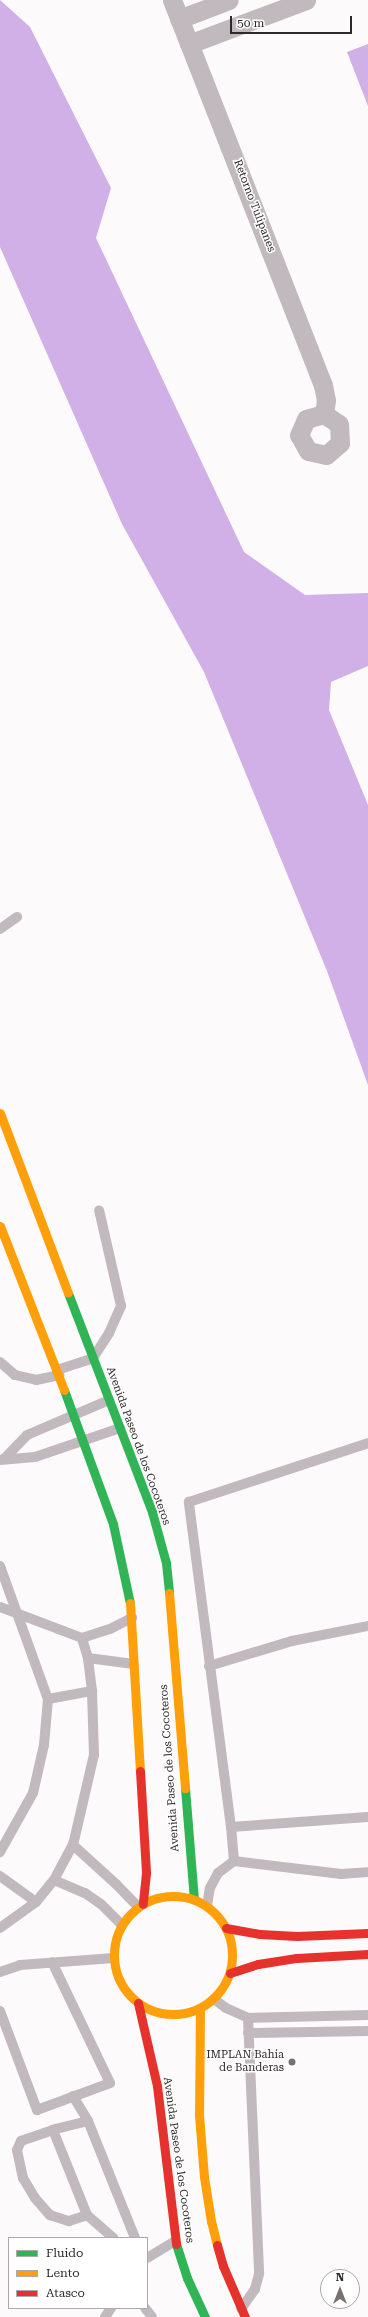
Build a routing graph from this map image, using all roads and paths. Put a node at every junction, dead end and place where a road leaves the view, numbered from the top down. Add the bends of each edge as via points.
1 (172, 0) edge
2 (229, 0) edge
3 (306, 0) edge
4 (179, 19) junction
5 (189, 44) junction
6 (324, 414) dead end
7 (17, 917) dead end
8 (0, 929) edge
9 (0, 1113) edge
10 (99, 1210) dead end
11 (0, 1226) edge
12 (93, 1358) junction
13 (0, 1362) edge
14 (58, 1373) junction
15 (109, 1400) junction
16 (74, 1414) junction
17 (120, 1428) junction
18 (85, 1442) junction
19 (368, 1443) edge
20 (2, 1459) edge
21 (0, 1566) edge
22 (0, 1607) edge
23 (17, 1614) junction
24 (132, 1618) junction
25 (368, 1626) edge
26 (82, 1638) junction
27 (88, 1658) junction
28 (134, 1664) junction
29 (209, 1666) junction
30 (92, 1691) junction
31 (48, 1699) junction
32 (368, 1817) edge
33 (231, 1827) junction
34 (73, 1845) junction
35 (0, 1852) edge
36 (234, 1861) junction
37 (368, 1872) edge
38 (0, 1876) edge
39 (54, 1880) junction
40 (194, 1900) junction
41 (36, 1902) junction
42 (141, 1905) junction
43 (207, 1906) junction
44 (122, 1925) junction
45 (0, 1928) edge
46 (226, 1928) junction
47 (368, 1933) edge
48 (368, 1954) edge
49 (114, 1958) junction
50 (52, 1962) junction
51 (0, 1972) edge
52 (230, 1973) junction
53 (214, 1998) junction
54 (138, 2003) junction
55 (200, 2008) junction
56 (0, 2012) edge
57 (368, 2015) edge
58 (248, 2018) junction
59 (368, 2031) edge
60 (248, 2032) junction
61 (73, 2096) junction
62 (88, 2121) junction
63 (53, 2130) junction
64 (87, 2215) junction
65 (113, 2237) edge
66 (135, 2237) edge
67 (175, 2241) junction
68 (148, 2257) edge
69 (145, 2309) edge
70 (243, 2313) edge
71 (152, 2317) edge
72 (205, 2317) edge

1 - 4 street, Retorno Tulipanes
2 - 4 street
3 - 5 street
4 - 5 street, Retorno Tulipanes
5 - 6 street, Retorno Tulipanes via 323,385 326,400
7 - 8 lane
9 - 12 street, Avenida Paseo de los Cocoteros
10 - 12 lane via 122,1306 109,1334
11 - 14 street
12 - 14 lane
12 - 15 street, Avenida Paseo de los Cocoteros
13 - 14 lane via 15,1375 36,1380
14 - 16 street
15 - 16 lane
15 - 17 street, Avenida Paseo de los Cocoteros
16 - 18 street
16 - 20 lane via 26,1435
17 - 18 lane
17 - 40 street, Avenida Paseo de los Cocoteros via 152,1512 166,1563
18 - 20 lane via 35,1457
18 - 24 street via 124,1564
19 - 29 lane via 189,1502
21 - 23 lane
22 - 23 lane
23 - 26 lane
23 - 31 lane
24 - 26 lane via 110,1629
24 - 28 street
25 - 29 lane via 292,1641
26 - 27 lane
27 - 28 lane
27 - 30 lane
28 - 42 street via 146,1872
29 - 33 lane
30 - 31 lane
30 - 34 lane via 94,1755
31 - 35 lane via 44,1745 33,1793
32 - 33 lane
33 - 36 lane
34 - 39 lane
34 - 42 lane
36 - 37 lane via 341,1874
36 - 43 lane via 218,1873 210,1888
38 - 41 lane
39 - 41 lane
39 - 44 lane via 85,1893 101,1904
40 - 42 street via 176,1896 159,1897
40 - 43 street
41 - 45 lane
42 - 44 street
43 - 46 street
44 - 49 street via 115,1941
46 - 47 street via 260,1934 297,1936
46 - 52 street via 233,1958
48 - 52 street via 297,1958 258,1964
49 - 50 lane
49 - 54 street via 117,1975 125,1990
50 - 51 lane via 20,1965
50 - 61 lane via 110,2083
52 - 53 street via 224,1987
53 - 55 street
53 - 58 lane via 226,2008
54 - 55 street via 153,2011 177,2014
54 - 67 street, Avenida Paseo de los Cocoteros via 157,2086
55 - 70 street via 199,2115 204,2177 211,2221 223,2266
56 - 61 lane via 37,2110
57 - 58 lane
58 - 60 lane
59 - 60 lane
60 - 70 lane via 259,2274
61 - 62 lane
62 - 63 lane
62 - 66 lane
63 - 64 lane
63 - 64 lane via 21,2141 17,2150 24,2178 35,2198 50,2216 69,2221
64 - 65 lane
67 - 68 lane
67 - 72 street, Avenida Paseo de los Cocoteros via 187,2278
69 - 71 lane

